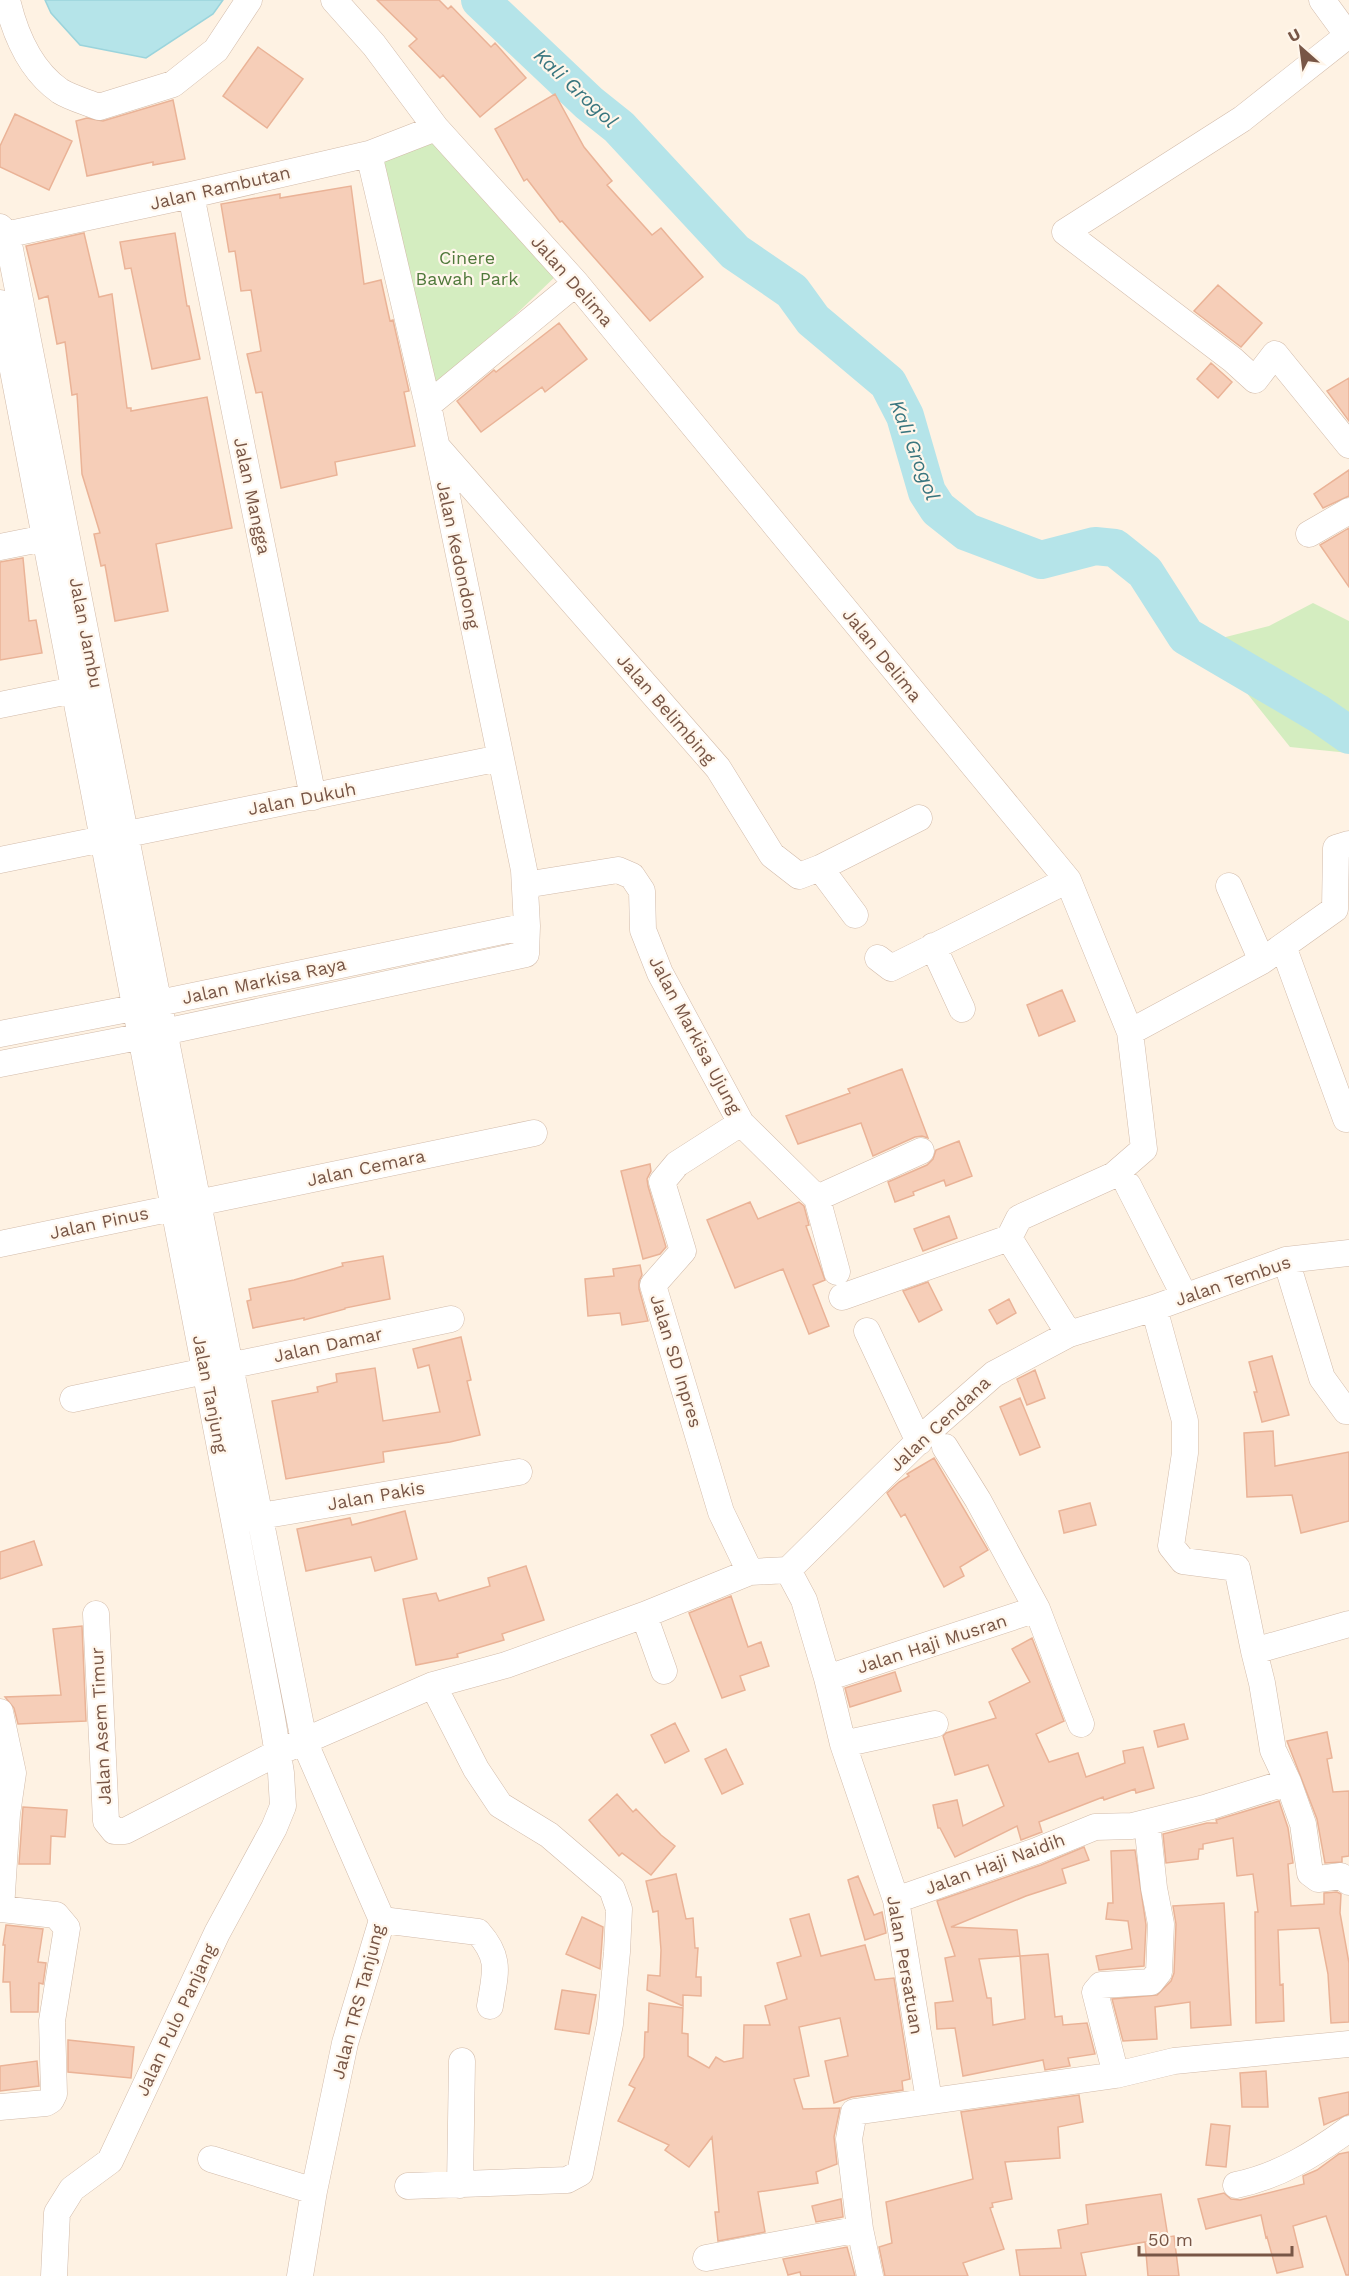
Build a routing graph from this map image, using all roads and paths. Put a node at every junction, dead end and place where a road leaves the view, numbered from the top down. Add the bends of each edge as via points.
1 (7, 0) edge
2 (249, 0) edge
3 (334, 0) edge
4 (1322, 0) edge
5 (1348, 36) edge
6 (436, 128) junction
7 (369, 154) junction
8 (191, 195) junction
9 (2, 232) edge
10 (576, 283) junction
11 (0, 303) edge
12 (8, 392) edge
13 (428, 405) junction
14 (1349, 445) edge
15 (436, 446) junction
16 (1349, 511) edge
17 (1309, 534) dead end
18 (45, 538) junction
19 (0, 547) edge
20 (74, 690) junction
21 (0, 705) edge
22 (500, 758) junction
23 (313, 797) junction
24 (919, 818) dead end
25 (114, 836) junction
26 (1349, 844) edge
27 (0, 860) edge
28 (820, 868) junction
29 (1068, 880) junction
30 (525, 885) junction
31 (1228, 886) dead end
32 (855, 915) dead end
33 (527, 927) junction
34 (933, 946) junction
35 (1283, 946) junction
36 (523, 956) joint
37 (878, 958) dead end
38 (1262, 961) junction
39 (147, 1005) junction
40 (962, 1009) dead end
41 (1130, 1032) junction
42 (0, 1034) edge
43 (153, 1034) junction
44 (0, 1065) edge
45 (1346, 1119) dead end
46 (741, 1123) junction
47 (534, 1133) dead end
48 (921, 1151) dead end
49 (1128, 1185) dead end
50 (817, 1198) junction
51 (186, 1205) junction
52 (1009, 1238) junction
53 (0, 1244) edge
54 (1349, 1253) edge
55 (1286, 1260) junction
56 (1185, 1297) junction
57 (1156, 1314) junction
58 (451, 1319) dead end
59 (867, 1331) dead end
60 (1070, 1334) junction
61 (1160, 1364) dead end
62 (230, 1366) junction
63 (205, 1371) junction
64 (73, 1399) dead end
65 (1349, 1411) edge
66 (919, 1442) junction
67 (945, 1447) dead end
68 (519, 1472) dead end
69 (260, 1516) junction
70 (234, 1520) junction
71 (788, 1570) junction
72 (750, 1572) junction
73 (1037, 1609) junction
74 (96, 1614) dead end
75 (644, 1615) junction
76 (1349, 1624) edge
77 (1254, 1651) junction
78 (664, 1671) dead end
79 (827, 1678) junction
80 (433, 1684) junction
81 (0, 1712) edge
82 (935, 1724) dead end
83 (1081, 1724) dead end
84 (304, 1741) junction
85 (843, 1744) junction
86 (279, 1752) junction
87 (1288, 1782) junction
88 (1147, 1823) junction
89 (1349, 1882) edge
90 (896, 1900) junction
91 (0, 1909) edge
92 (382, 1920) junction
93 (490, 2006) dead end
94 (1349, 2044) edge
95 (462, 2061) dead end
96 (1116, 2075) junction
97 (928, 2100) junction
98 (0, 2107) edge
99 (1349, 2129) edge
100 (211, 2159) dead end
101 (460, 2185) junction
102 (408, 2186) dead end
103 (1236, 2186) dead end
104 (314, 2191) junction
105 (860, 2229) junction
106 (706, 2258) dead end
107 (54, 2276) edge
108 (300, 2276) edge
109 (870, 2276) edge

1 - 2 street via 13,25 31,62 60,91 99,107 173,84 216,50
3 - 6 street, Jalan Delima via 374,45
4 - 5 street
5 - 14 street via 1242,119 1065,232 1255,380 1275,354
6 - 7 street, Jalan Rambutan
6 - 10 street, Jalan Delima
7 - 8 street, Jalan Rambutan
7 - 13 street, Jalan Kedondong
8 - 9 street, Jalan Rambutan
8 - 23 street, Jalan Mangga
9 - 25 street, Jalan Jambu
10 - 13 street
10 - 29 street, Jalan Delima
11 - 12 street, Jalan Jambu
12 - 18 street, Jalan Jambu
13 - 15 street, Jalan Kedondong
15 - 22 street, Jalan Kedondong
15 - 28 street, Jalan Belimbing via 718,768 772,855 800,876
16 - 17 street
18 - 19 street
18 - 20 street, Jalan Jambu
20 - 21 street
20 - 25 street, Jalan Jambu
22 - 23 street, Jalan Dukuh
22 - 30 street, Jalan Kedondong
23 - 25 street, Jalan Dukuh
24 - 28 street, Jalan Belimbing
25 - 27 street, Jalan Dukuh
25 - 39 street, Jalan Jambu
26 - 35 street via 1336,848 1335,909
28 - 32 street
29 - 34 street
29 - 41 street, Jalan Delima
30 - 33 street, Jalan Kedondong
30 - 46 street, Jalan Markisa Ujung via 618,870 632,876 642,891 643,930 660,972
31 - 38 street
33 - 36 street, Jalan Kedondong via 527,951
33 - 39 street, Jalan Markisa Raya
34 - 37 street via 891,968
34 - 40 street
35 - 38 street
35 - 45 street
36 - 43 street, Jalan Markisa Raya
38 - 41 street
39 - 42 street, Jalan Markisa Raya
39 - 43 street, Jalan Jambu
41 - 52 street, Jalan Delima via 1144,1149 1114,1175 1019,1218
43 - 44 street, Jalan Markisa Raya
43 - 51 street, Jalan Tanjung
46 - 50 street, Jalan Markisa Ujung
46 - 72 street, Jalan SD Inpres via 677,1164 662,1182 683,1251 654,1285 721,1512
47 - 51 street, Jalan Cemara
48 - 50 street
49 - 56 street
50 - 52 street via 840,1284
51 - 53 street, Jalan Pinus
51 - 62 street, Jalan Tanjung
51 - 63 street, Jalan Tanjung
52 - 60 street
54 - 55 street, Jalan Tembus
55 - 56 street, Jalan Tembus
55 - 65 street via 1323,1378
56 - 57 street, Jalan Tembus
57 - 60 street, Jalan Cendana
57 - 61 street via 1151,1328
57 - 77 street via 1185,1421 1185,1453 1171,1546 1183,1561 1237,1568
58 - 62 street, Jalan Damar
59 - 66 street
60 - 66 street, Jalan Cendana via 994,1374
62 - 63 street, Jalan Damar
62 - 69 street, Jalan Tanjung
63 - 64 street, Jalan Damar
63 - 70 street, Jalan Tanjung
66 - 71 street, Jalan Cendana
67 - 73 street
68 - 69 street, Jalan Pakis
69 - 70 street, Jalan Pakis
69 - 84 street, Jalan Tanjung
70 - 86 street, Jalan Tanjung
71 - 72 street
71 - 79 street, Jalan Persatuan via 804,1600
72 - 75 street
73 - 79 street, Jalan Haji Musran
73 - 83 street
74 - 86 street, Jalan Asem Timur via 106,1821 114,1831 125,1831
75 - 78 street
75 - 80 street via 506,1665
76 - 77 street
77 - 87 street via 1273,1750
79 - 85 street, Jalan Persatuan
80 - 84 street
80 - 101 street via 476,1769 500,1805 549,1835 612,1889 618,1909 610,2024 580,2173 567,2180
81 - 91 street via 13,1773
82 - 85 street
84 - 86 street
84 - 92 street, Jalan TRS Tanjung
85 - 90 street, Jalan Persatuan
86 - 107 street, Jalan Pulo Panjang via 283,1806 274,1828 217,1933 110,2161 72,2189 57,2213
87 - 88 street
87 - 89 street via 1303,1824 1310,1873 1318,1879 1341,1876
88 - 90 street, Jalan Haji Naidih via 1095,1827
88 - 96 street via 1161,1924 1159,1972 1151,1982 1101,1985 1095,1992
90 - 97 street, Jalan Persatuan
91 - 98 street via 56,1916 67,1928 52,2021 54,2094 46,2103
92 - 93 street via 478,1932 490,1945 496,1962
92 - 104 street, Jalan TRS Tanjung via 345,2043
94 - 96 street via 1174,2061
95 - 101 street
96 - 97 street
97 - 105 street via 854,2112 849,2139
99 - 103 street via 1312,2156 1269,2177
100 - 104 street
101 - 102 street
104 - 108 street, Jalan TRS Tanjung
105 - 106 street
105 - 109 street

